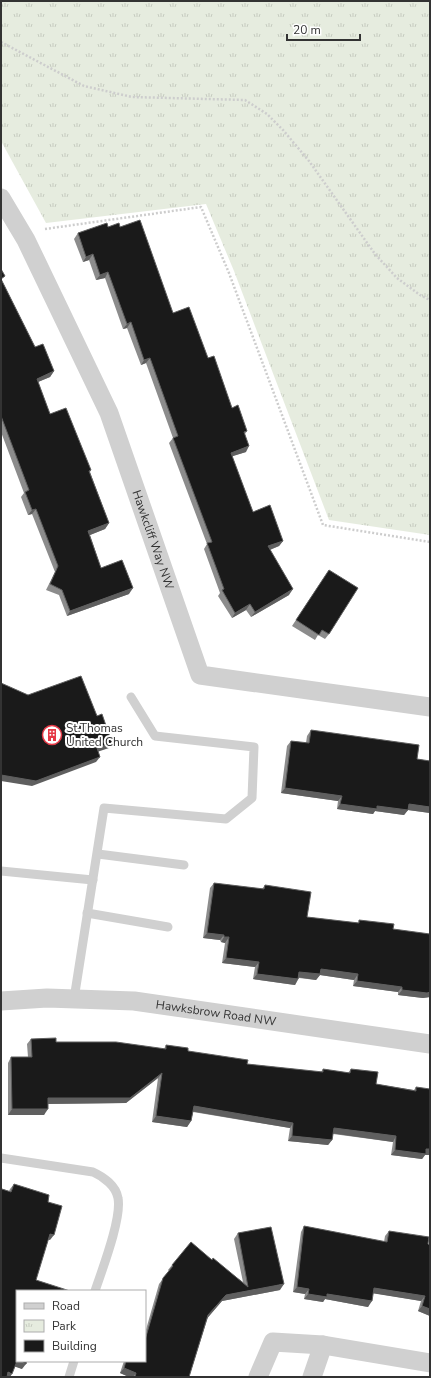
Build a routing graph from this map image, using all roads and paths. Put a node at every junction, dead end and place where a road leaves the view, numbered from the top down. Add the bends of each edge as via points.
1 (1, 42) edge
2 (1, 198) edge
3 (26, 240) junction
4 (430, 300) edge
5 (430, 542) edge
6 (132, 697) dead end
7 (430, 707) edge
8 (98, 854) junction
9 (184, 865) dead end
10 (1, 871) edge
11 (93, 880) junction
12 (87, 913) junction
13 (168, 927) dead end
14 (74, 999) junction
15 (1, 1001) edge
16 (430, 1044) edge
17 (1, 1158) edge
18 (95, 1290) edge
19 (323, 1345) junction
20 (74, 1362) edge
21 (430, 1363) edge
22 (69, 1377) edge
23 (258, 1377) edge
24 (312, 1377) edge

1 - 4 path via 84,86 132,97 245,100 267,114 309,161 374,254 397,278
2 - 3 street, Hawkcliff Way NW
3 - 5 path via 44,229 201,207 229,272 323,525
3 - 7 street, Hawkcliff Way NW via 109,413 200,675
6 - 8 lane via 156,736 254,747 252,798 226,819 104,808
8 - 9 lane
8 - 11 lane
10 - 11 lane
11 - 12 lane
12 - 13 lane
12 - 14 lane
14 - 15 street, Hawksbrow Road NW
14 - 16 street, Hawksbrow Road NW via 134,1001
17 - 18 lane via 93,1172 101,1175 114,1188 118,1198 118,1214
19 - 21 street
19 - 23 street via 273,1342
19 - 24 street
20 - 22 lane

